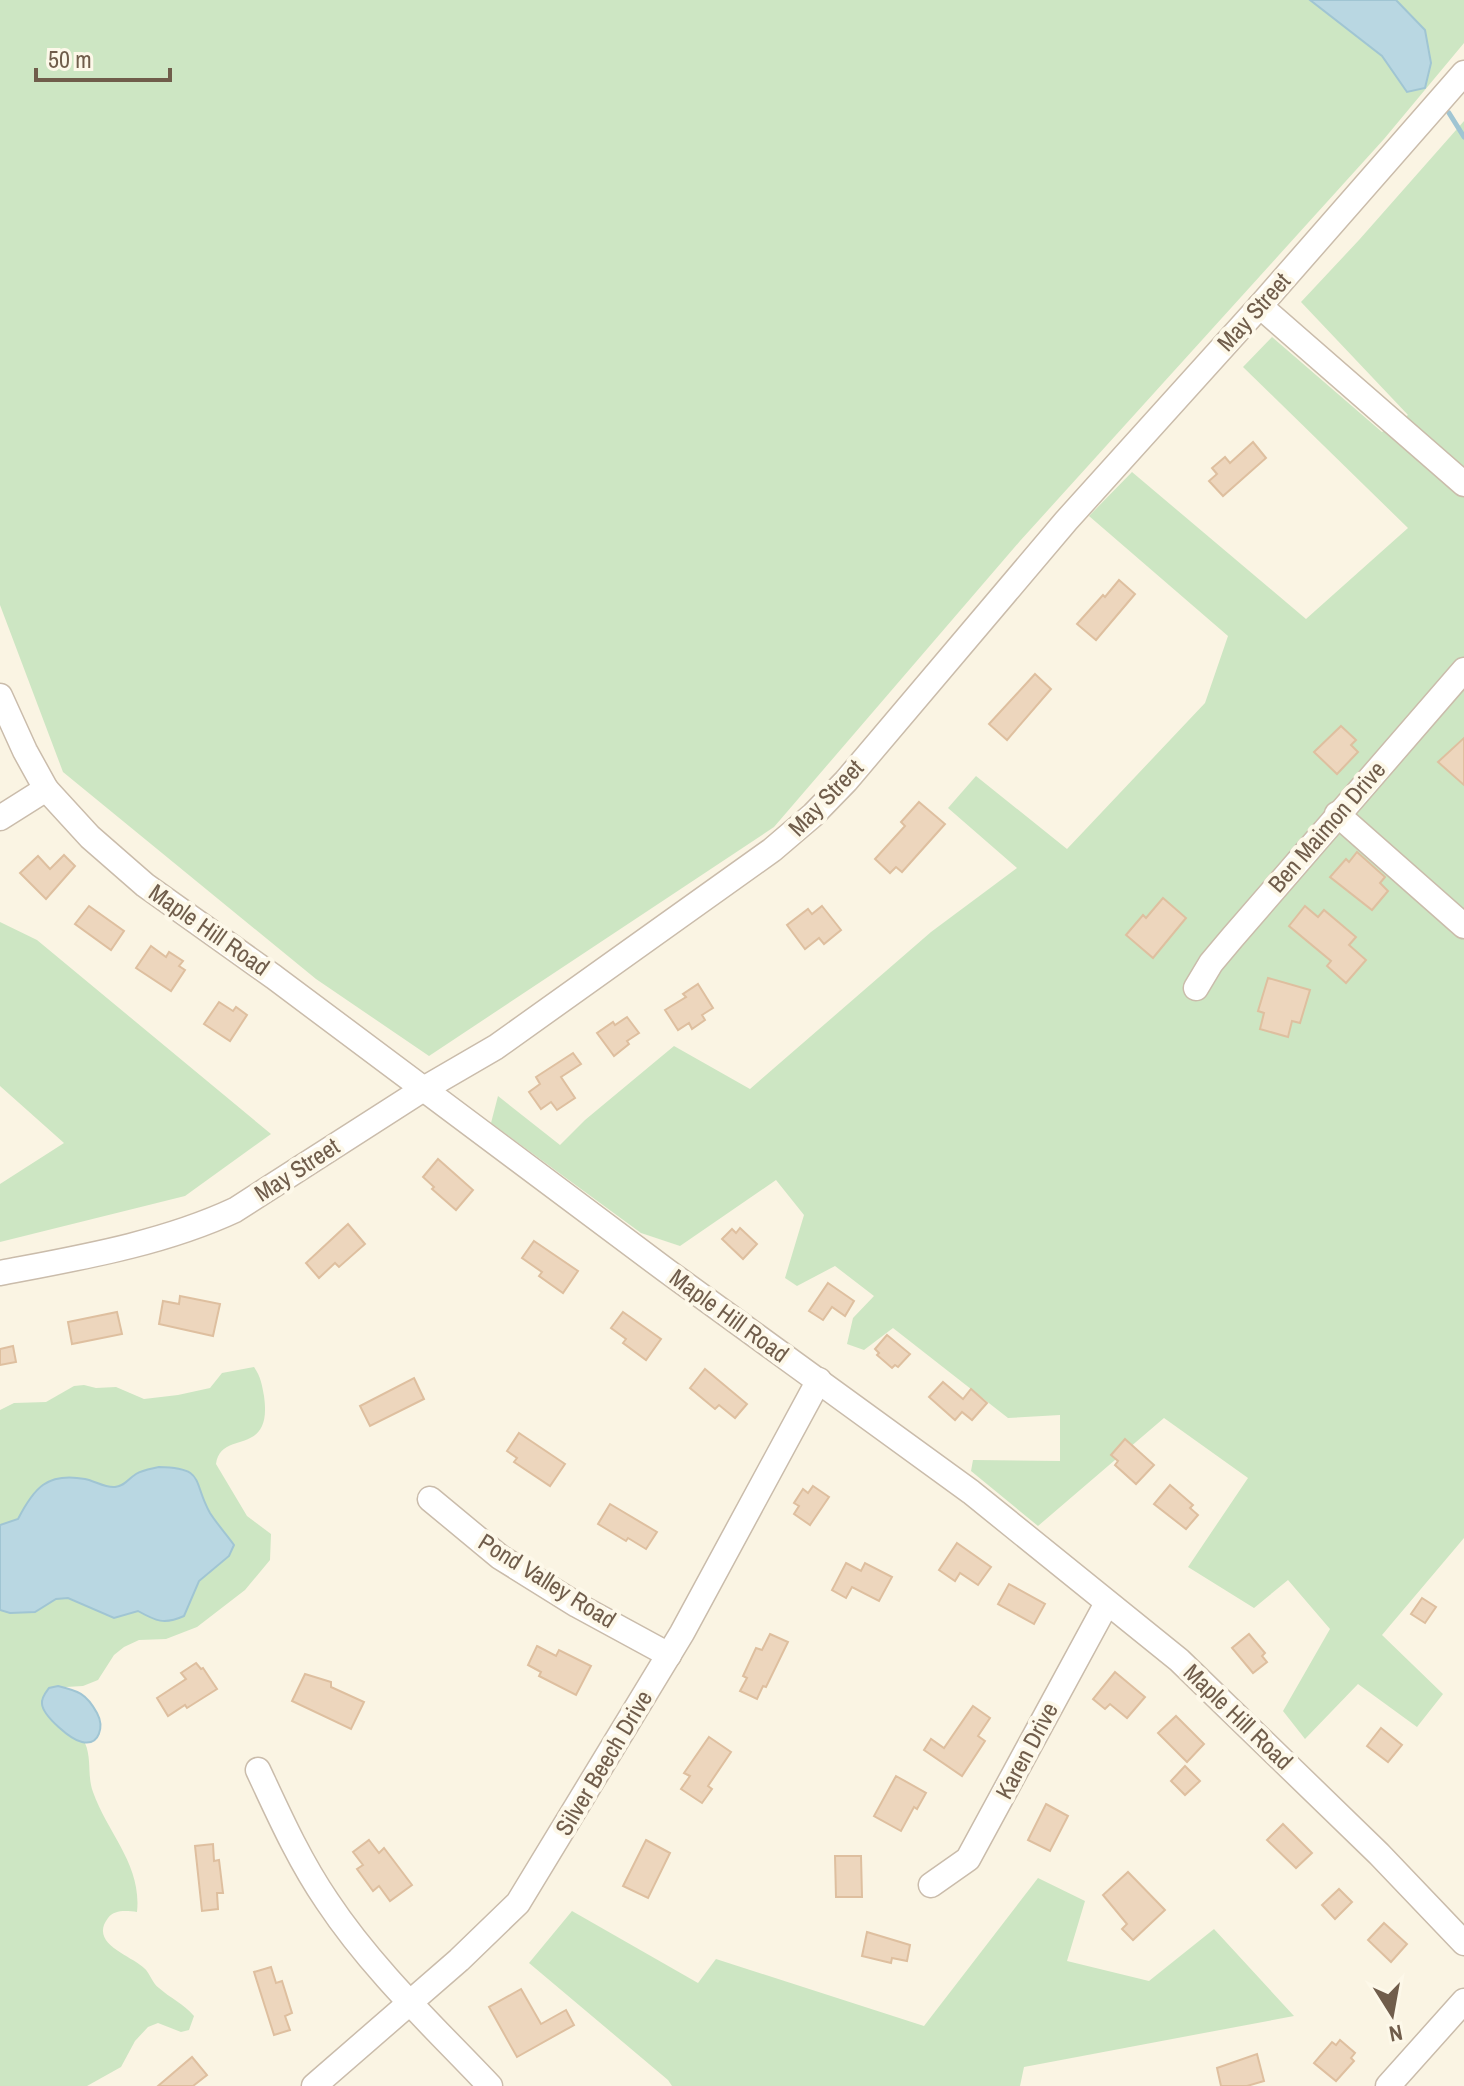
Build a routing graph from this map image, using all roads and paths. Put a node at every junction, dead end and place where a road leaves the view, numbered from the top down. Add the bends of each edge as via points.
1 (1464, 73) edge
2 (1260, 306) junction
3 (1464, 484) edge
4 (1464, 670) edge
5 (0, 696) edge
6 (46, 789) junction
7 (1337, 814) junction
8 (0, 818) edge
9 (1464, 926) edge
10 (1196, 988) dead end
11 (422, 1090) junction
12 (0, 1273) edge
13 (819, 1380) junction
14 (430, 1499) dead end
15 (1107, 1603) junction
16 (669, 1655) junction
17 (258, 1770) dead end
18 (931, 1885) dead end
19 (1464, 1943) edge
20 (1464, 2001) edge
21 (411, 2002) junction
22 (314, 2086) edge
23 (490, 2086) edge
24 (1388, 2086) edge

1 - 2 street, May Street
2 - 3 street
2 - 11 street, May Street via 813,815 563,1001
4 - 7 street, Ben Maimon Drive
5 - 6 street, Maple Hill Road
6 - 8 street
6 - 11 street, Maple Hill Road via 145,885
7 - 9 street
7 - 10 street, Ben Maimon Drive via 1211,963
11 - 12 street, May Street via 216,1219 149,1240
11 - 13 street, Maple Hill Road
13 - 15 street, Maple Hill Road via 971,1492
13 - 16 street, Silver Beech Drive
14 - 16 street, Pond Valley Road via 500,1557
15 - 18 street, Karen Drive via 968,1859
15 - 19 street, Maple Hill Road via 1179,1660
16 - 21 street, Silver Beech Drive via 518,1903
17 - 21 street via 327,1902
20 - 24 street
21 - 22 street, Silver Beech Drive
21 - 23 street

